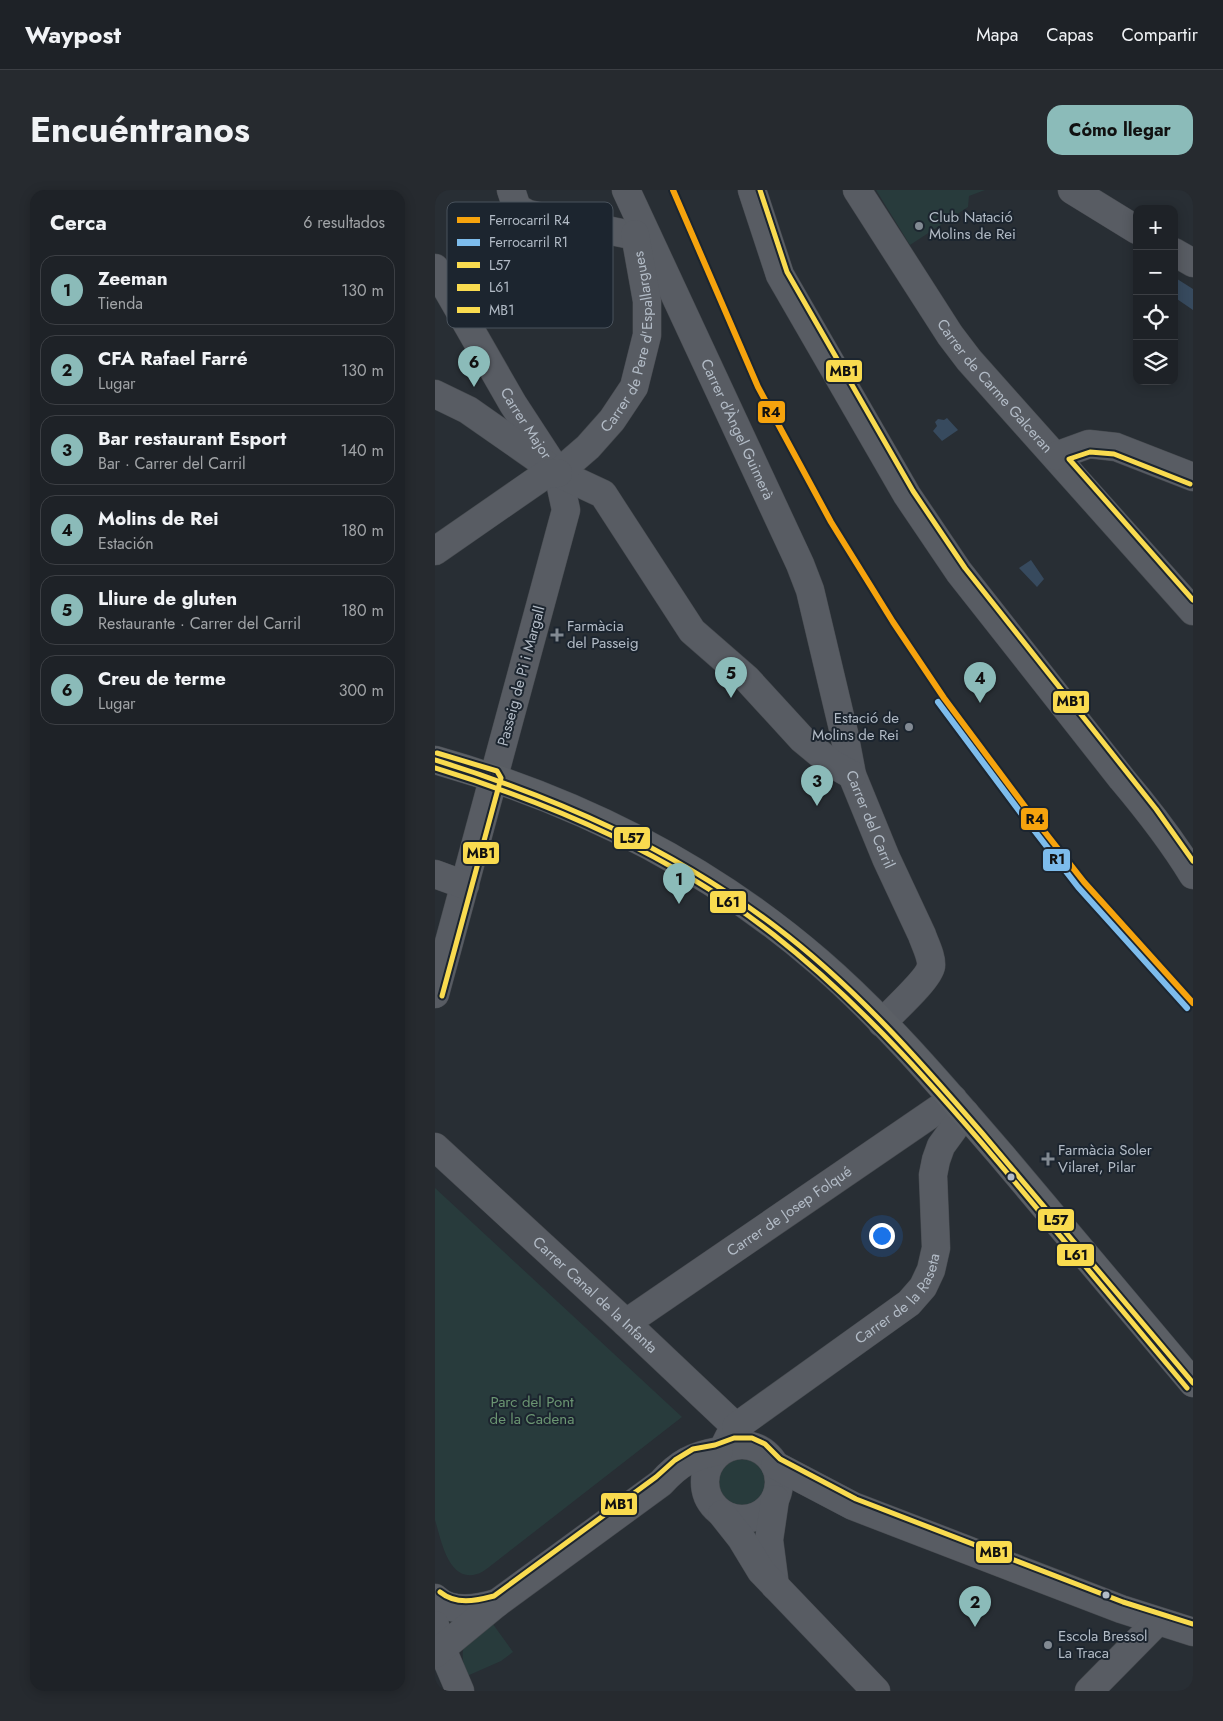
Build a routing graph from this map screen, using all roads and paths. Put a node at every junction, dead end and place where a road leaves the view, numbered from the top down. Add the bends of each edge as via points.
1 (511, 190) edge
2 (752, 190) edge
3 (857, 190) edge
4 (1072, 190) edge
5 (626, 191) edge
6 (515, 202) edge
7 (1133, 228) edge
8 (613, 231) edge
9 (636, 236) junction
10 (1178, 254) edge
11 (1193, 263) edge
12 (435, 268) edge
13 (447, 289) edge
14 (469, 328) edge
15 (435, 394) edge
16 (1056, 456) junction
17 (559, 473) junction
18 (1193, 476) edge
19 (435, 551) edge
20 (1193, 611) edge
21 (435, 760) edge
22 (852, 775) junction
23 (494, 778) junction
24 (435, 874) edge
25 (1193, 875) edge
26 (465, 885) junction
27 (435, 994) edge
28 (882, 1023) junction
29 (959, 1106) junction
30 (435, 1146) edge
31 (626, 1322) junction
32 (1193, 1383) edge
33 (726, 1442) junction
34 (775, 1466) junction
35 (661, 1483) junction
36 (775, 1499) junction
37 (717, 1510) junction
38 (775, 1587) junction
39 (435, 1598) edge
40 (497, 1603) junction
41 (1157, 1622) junction
42 (1193, 1632) edge
43 (437, 1642) edge
44 (460, 1691) edge
45 (876, 1691) edge
46 (1089, 1691) edge

1 - 6 street
2 - 25 street via 780,275 907,495 959,572 1173,842
3 - 16 street, Carrer de Carme Galceran via 969,360
4 - 7 street
5 - 9 street, Carrer de Pere d'Espallargues
5 - 22 street, Carrer d'Àngel Guimerà via 810,590
8 - 9 street
9 - 17 street, Carrer de Pere d'Espallargues via 647,301 647,335 634,387 612,420
10 - 11 street
12 - 13 street, Carrer Major
14 - 17 street, Carrer Major via 513,404
15 - 17 street, Carrer del Carril via 468,410
16 - 18 street via 1089,444 1116,447
16 - 20 street, Carrer de Carme Galceran
17 - 19 street via 546,474
17 - 22 street, Carrer del Carril via 603,494 692,631 747,679 802,739 831,763
17 - 23 street, Passeig de Pi i Margall via 566,510
21 - 23 main road
22 - 28 street, Carrer del Carril via 922,935 931,964 927,975
23 - 26 street, Passeig de Pi i Margall
23 - 28 main road via 594,818 702,876 791,939
24 - 26 street
26 - 27 street, Passeig de Pi i Margall
28 - 29 main road
29 - 31 street, Carrer de Josep Folqué
29 - 32 main road
29 - 33 street, Carrer de la Raseta via 936,1160 933,1175 935,1248 931,1270 923,1286 909,1303
30 - 31 street, Carrer Canal de la Infanta
31 - 33 street, Carrer Canal de la Infanta
33 - 34 street via 759,1449
33 - 35 street, Carrer de la Raseta via 683,1463
33 - 37 street via 710,1462 705,1475 707,1491
34 - 36 street via 779,1487
34 - 41 street via 853,1506
35 - 37 street via 692,1484
35 - 40 street, Carrer de la Raseta
36 - 37 street via 757,1516 746,1519 733,1518
36 - 38 street via 769,1540
37 - 38 street
38 - 45 street
39 - 40 street, Carrer de la Raseta via 440,1603 460,1608
40 - 43 street, Carrer de la Raseta via 457,1621
41 - 42 street
41 - 46 street
43 - 44 street

